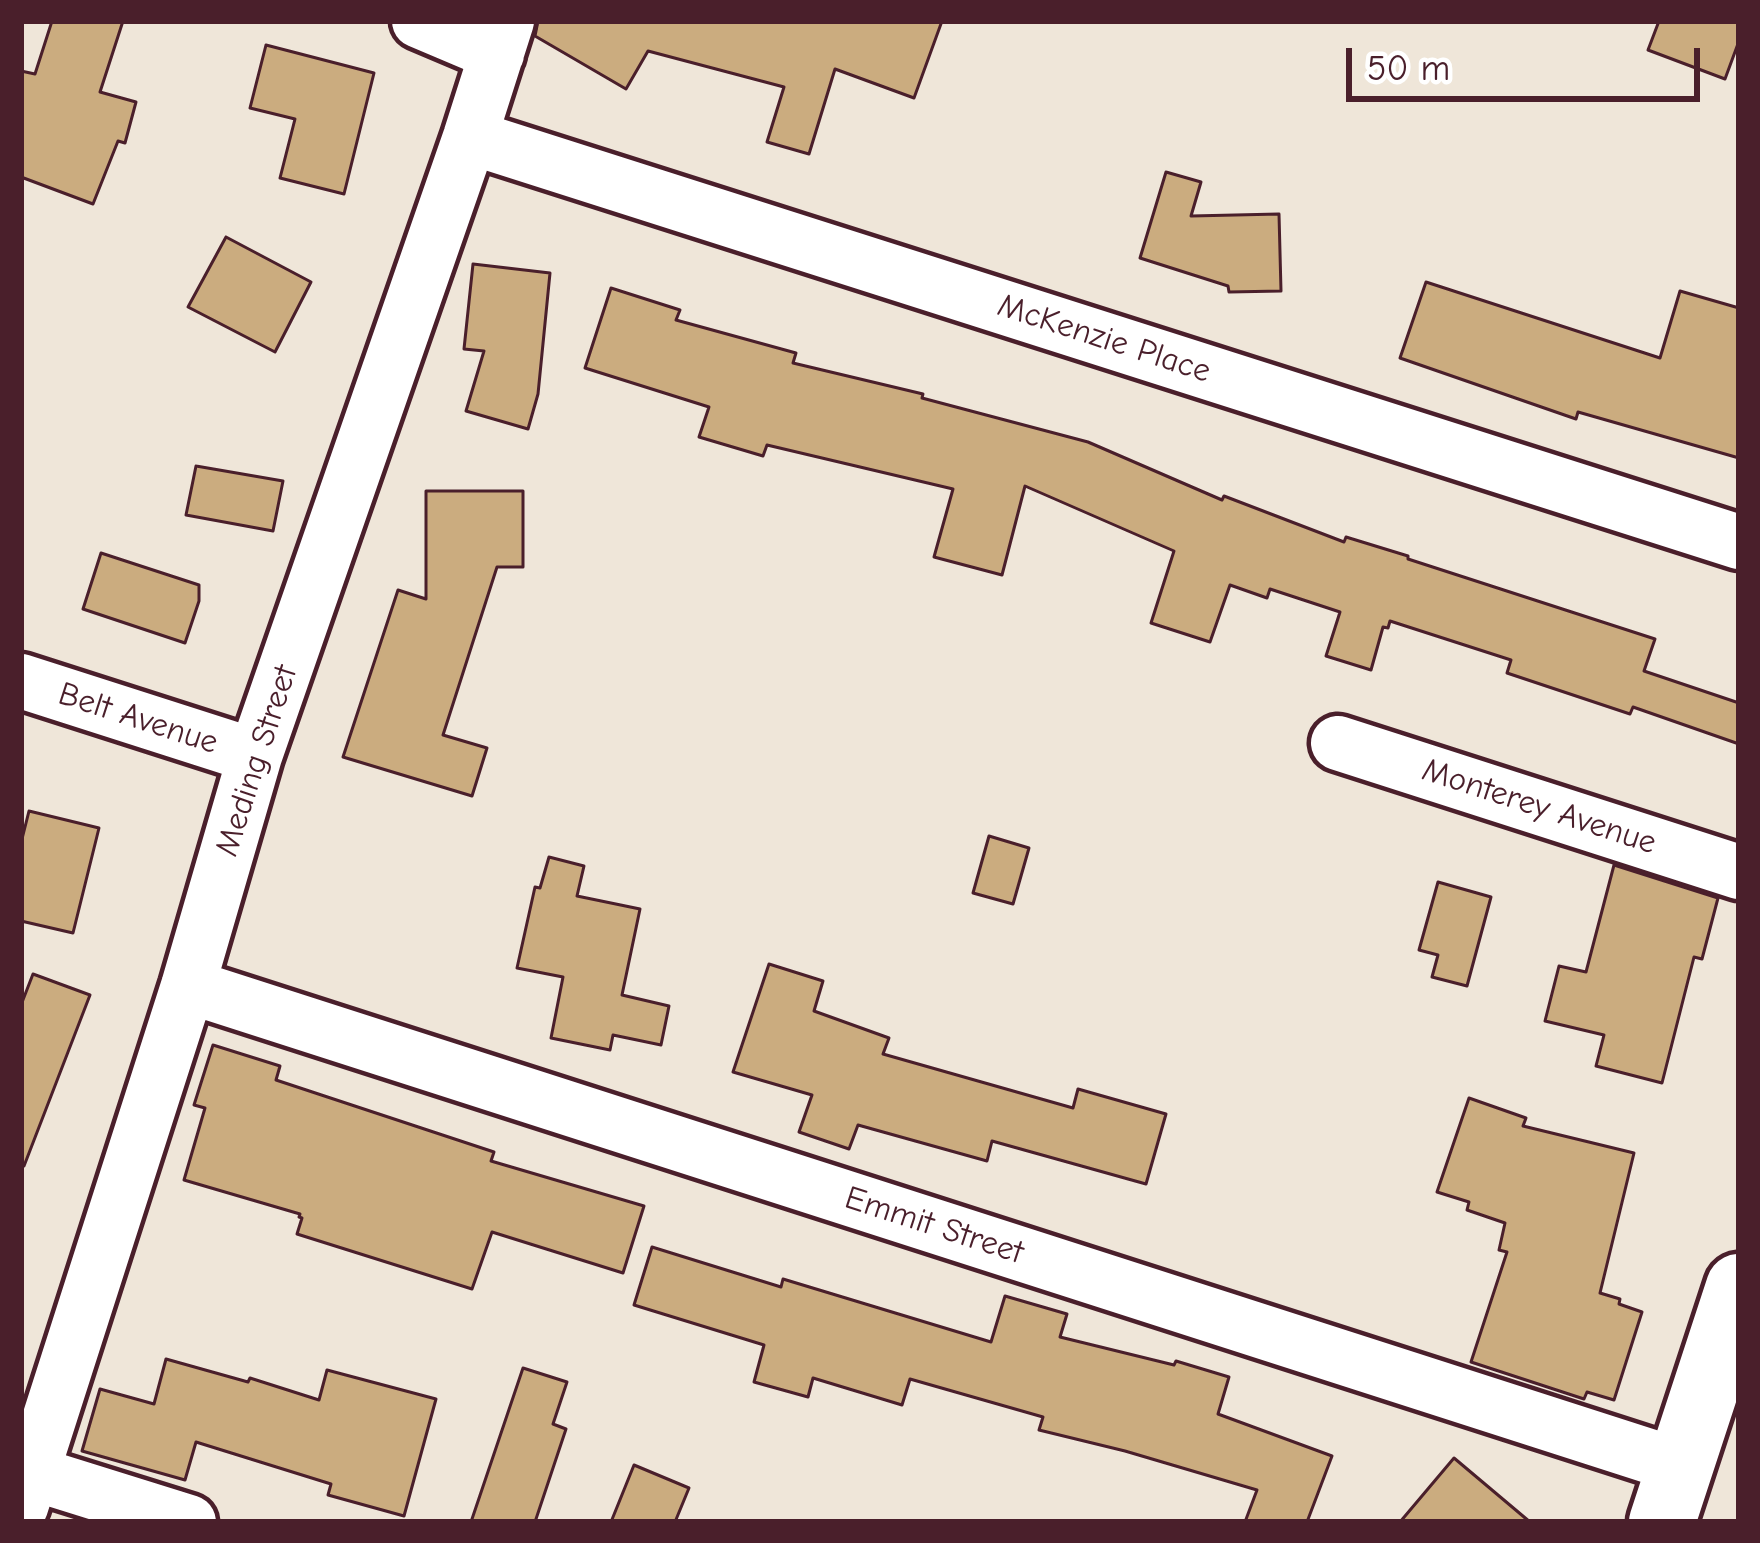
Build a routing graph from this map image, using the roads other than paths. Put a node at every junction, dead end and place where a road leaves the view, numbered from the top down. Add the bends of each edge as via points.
1 (419, 21) edge
2 (502, 37) edge
3 (470, 137) junction
4 (1739, 542) edge
5 (21, 681) edge
6 (1338, 743) dead end
7 (255, 756) junction
8 (1739, 872) edge
9 (188, 986) junction
10 (1739, 1287) edge
11 (26, 1490) edge
12 (1671, 1494) edge
13 (189, 1522) edge

1 - 2 street
2 - 3 street, Meding Street
3 - 4 street, McKenzie Place
3 - 7 street, Meding Street
5 - 7 street, Belt Avenue
6 - 8 street, Monterey Avenue
7 - 9 street, Meding Street
9 - 11 street, Meding Street
9 - 12 street, Emmit Street
10 - 12 main road
11 - 13 street

